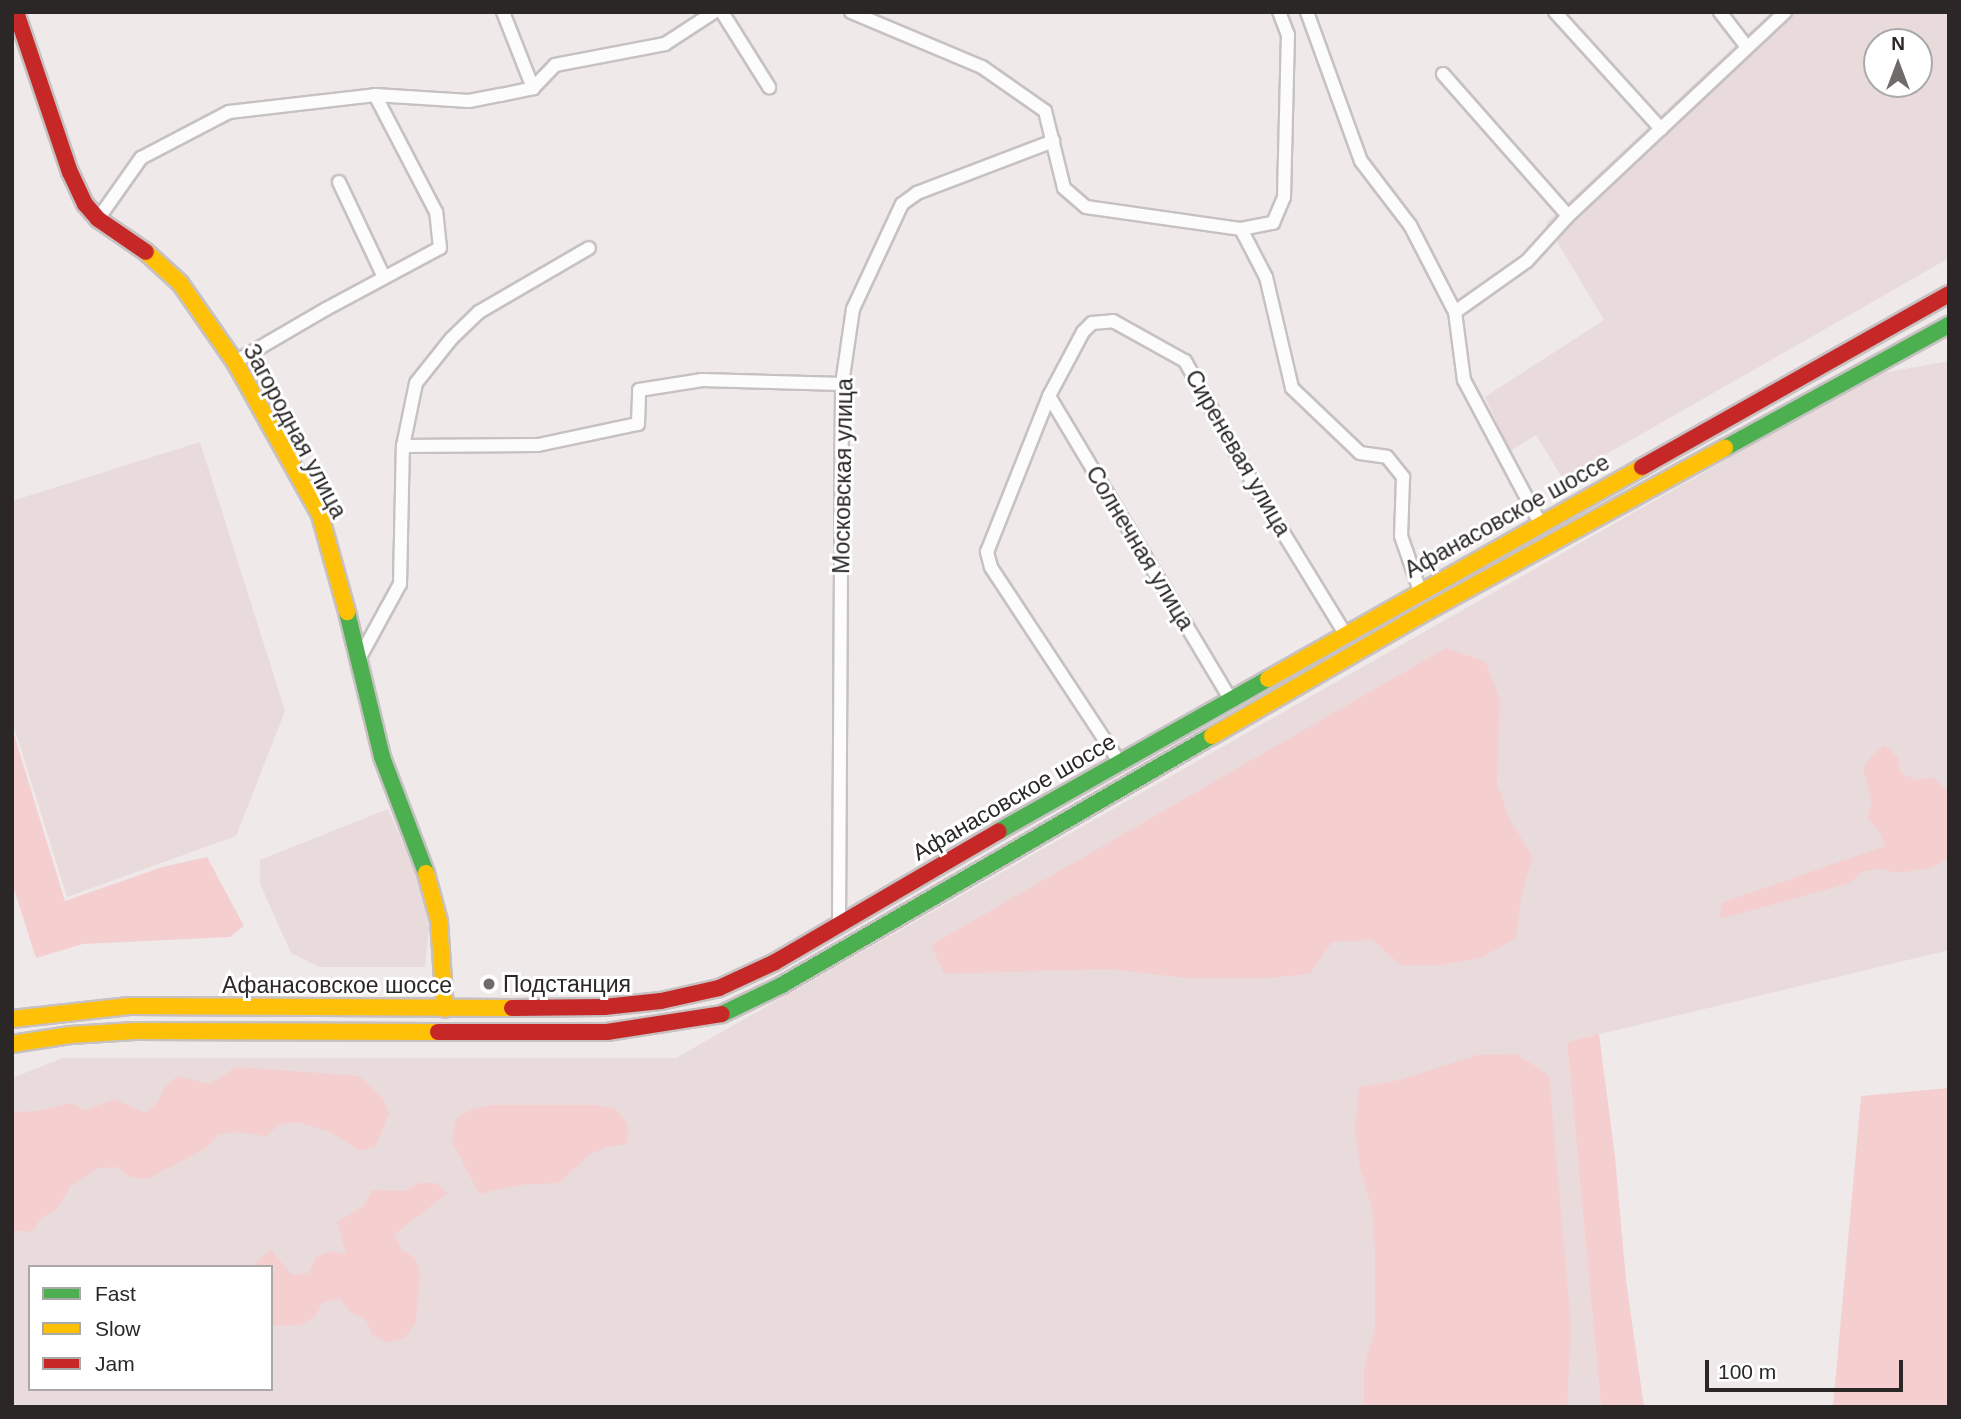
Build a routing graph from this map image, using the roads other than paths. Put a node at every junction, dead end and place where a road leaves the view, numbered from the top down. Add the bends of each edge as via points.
1 (16, 12) edge
2 (503, 12) edge
3 (714, 12) edge
4 (722, 12) edge
5 (851, 12) edge
6 (1279, 12) edge
7 (1307, 12) edge
8 (1555, 12) edge
9 (1720, 12) edge
10 (1785, 12) edge
11 (1747, 47) junction
12 (1443, 74) dead end
13 (769, 87) dead end
14 (533, 88) junction
15 (375, 95) junction
16 (1661, 129) junction
17 (1054, 141) junction
18 (339, 182) dead end
19 (1568, 216) junction
20 (98, 219) junction
21 (1241, 229) junction
22 (589, 248) dead end
23 (384, 277) junction
24 (1949, 294) edge
25 (1455, 312) junction
26 (1949, 325) edge
27 (236, 362) junction
28 (842, 384) junction
29 (1049, 396) junction
30 (403, 446) junction
31 (1540, 523) junction
32 (1420, 591) junction
33 (1346, 635) junction
34 (360, 657) junction
35 (1230, 699) junction
36 (1120, 763) junction
37 (839, 924) junction
38 (445, 1009) junction
39 (12, 1019) edge
40 (12, 1044) edge

1 - 20 main road, Загородная улица via 70,172
2 - 14 street
3 - 14 street via 665,44 555,65
4 - 13 street
5 - 17 street via 982,67 1045,111
6 - 21 street via 1288,35 1283,197 1273,223
7 - 25 street via 1361,161 1409,225
8 - 16 street
9 - 11 street
10 - 11 street
11 - 16 street
12 - 19 street
14 - 15 street via 469,101
15 - 20 street via 229,112 141,158
15 - 23 street via 436,212 440,248
16 - 19 street
17 - 21 street via 1064,188 1086,207
17 - 28 street, Московская улица via 917,192 902,204 853,309
18 - 23 street
19 - 25 street via 1527,261
20 - 27 main road, Загородная улица via 157,260 180,283
21 - 32 street via 1266,277 1292,388 1360,453 1387,457 1403,477 1401,536
22 - 30 street via 479,312 451,340 416,383
23 - 27 street
24 - 31 main road, Афанасовское шоссе
25 - 31 street via 1464,380
26 - 40 main road, Афанасовское шоссе via 1428,611 782,985 722,1014 607,1032 135,1031
27 - 34 main road, Загородная улица via 320,514
28 - 30 street via 702,380 639,390 638,424 538,445
28 - 37 street, Московская улица
29 - 33 street, Сиреневая улица via 1083,332 1102,320 1113,321 1181,357
29 - 35 street, Солнечная улица
29 - 36 street via 988,546 988,559
30 - 34 street via 400,584
31 - 32 main road, Афанасовское шоссе
32 - 33 main road, Афанасовское шоссе
33 - 35 main road, Афанасовское шоссе
34 - 38 main road, Загородная улица via 382,757 433,890
35 - 36 main road, Афанасовское шоссе
36 - 37 main road, Афанасовское шоссе
37 - 38 main road, Афанасовское шоссе via 719,988 661,1001 604,1007
38 - 39 main road, Афанасовское шоссе via 129,1006

